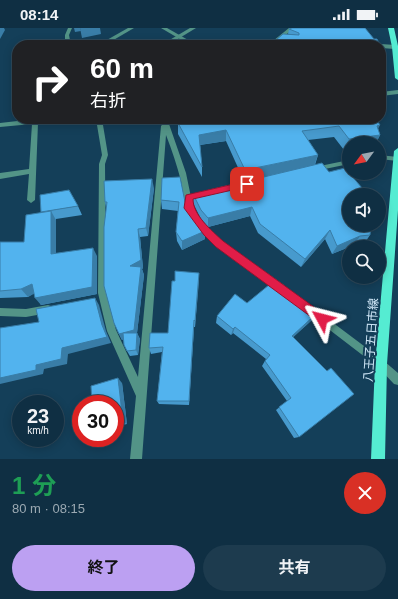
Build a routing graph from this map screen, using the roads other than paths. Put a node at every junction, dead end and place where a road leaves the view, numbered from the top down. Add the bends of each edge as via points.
1 (70, 28) edge
2 (132, 28) edge
3 (163, 28) edge
4 (194, 28) edge
5 (292, 28) edge
6 (391, 28) edge
7 (179, 37) junction
8 (68, 40) edge
9 (110, 40) edge
10 (173, 40) edge
11 (185, 40) edge
12 (281, 40) edge
13 (386, 46) edge
14 (395, 47) junction
15 (398, 78) edge
16 (398, 92) edge
17 (386, 93) edge
18 (12, 123) edge
19 (0, 124) edge
20 (35, 124) edge
21 (100, 124) edge
22 (167, 124) edge
23 (168, 124) edge
24 (398, 155) edge
25 (386, 156) edge
26 (342, 163) edge
27 (311, 170) edge
28 (33, 171) junction
29 (0, 176) edge
30 (31, 200) dead end
31 (286, 292) edge
32 (299, 301) edge
33 (57, 307) edge
34 (0, 312) edge
35 (381, 364) junction
36 (398, 380) edge
37 (142, 398) junction
38 (136, 459) edge
39 (378, 459) edge

1 - 8 street
2 - 9 street
3 - 7 street
4 - 7 street
5 - 12 street
6 - 14 main road
7 - 10 street
7 - 11 street
13 - 14 street
14 - 15 main road
16 - 17 street
18 - 19 street
20 - 28 street
21 - 37 street via 105,156 102,164 99,299
22 - 37 street
23 - 31 street via 192,196 189,208 219,244
24 - 25 street
24 - 35 main road, 八王子五日市線
26 - 27 street
28 - 29 street
28 - 30 street
32 - 35 street
33 - 34 street via 26,313
35 - 36 street
35 - 39 main road, 八王子五日市線
37 - 38 street

